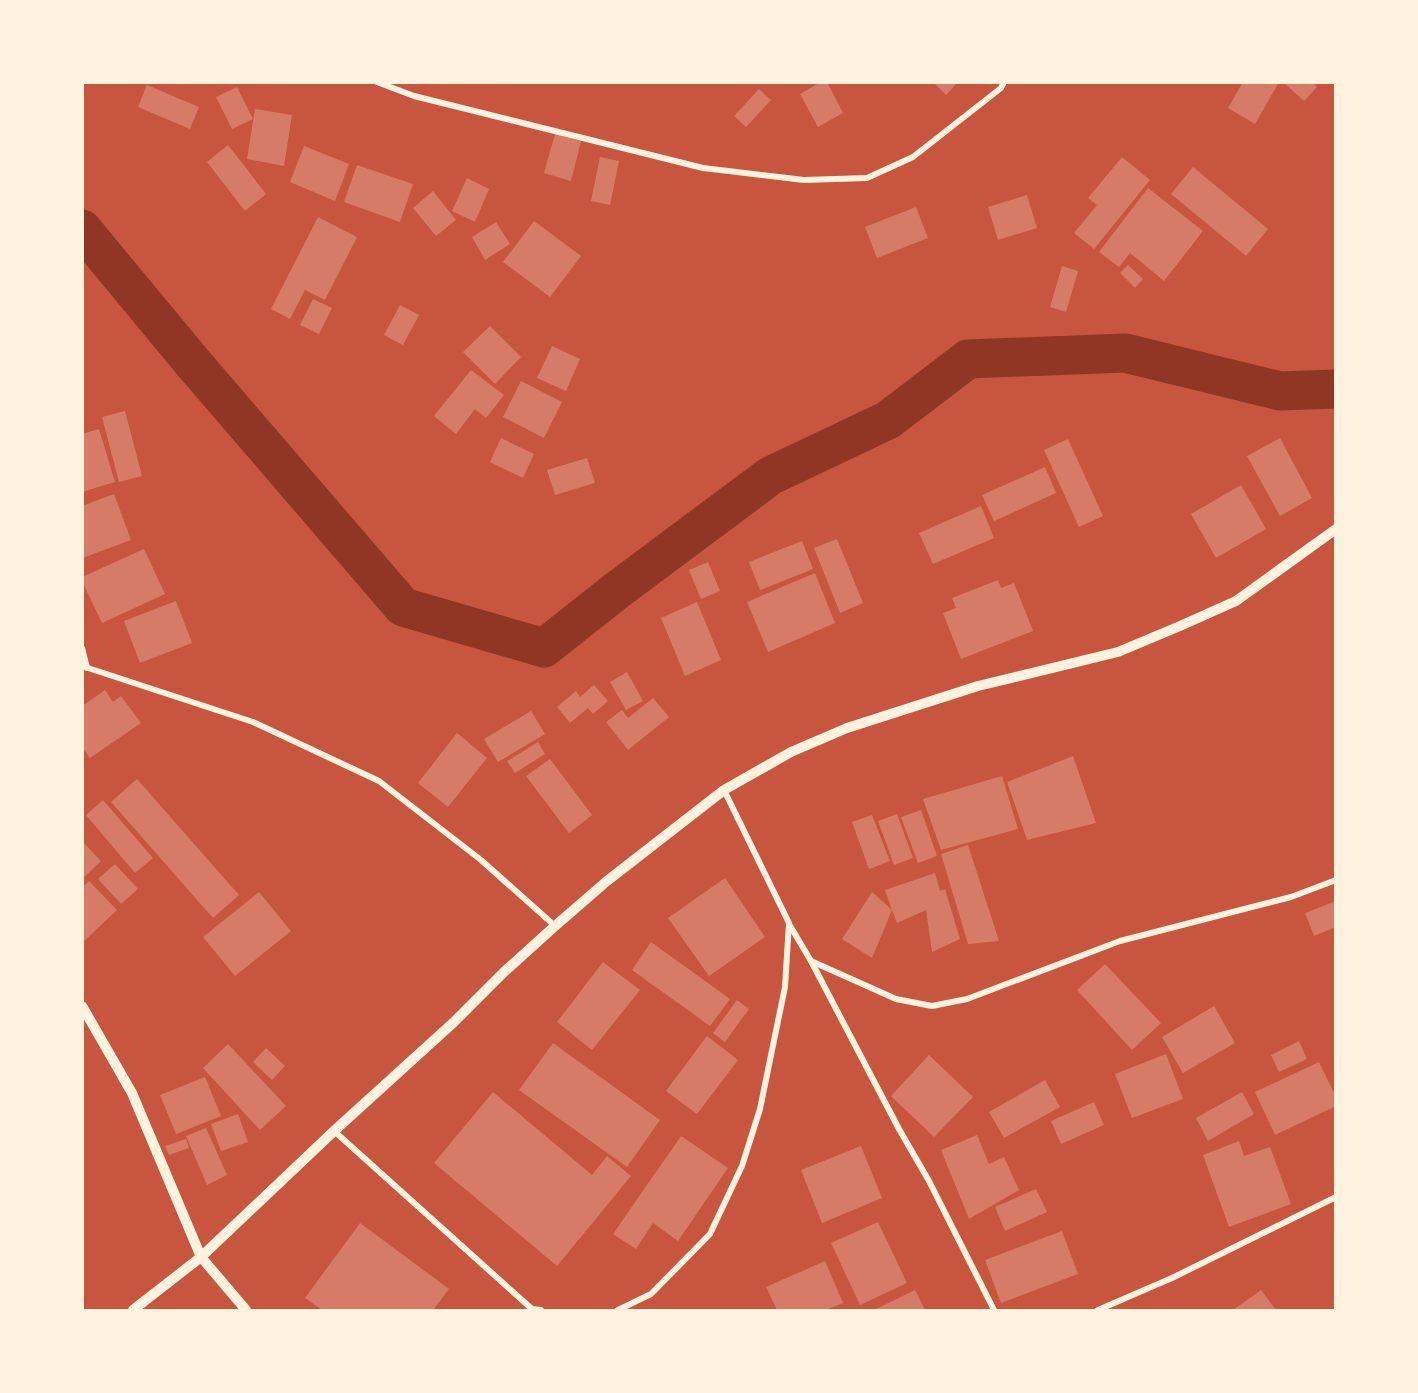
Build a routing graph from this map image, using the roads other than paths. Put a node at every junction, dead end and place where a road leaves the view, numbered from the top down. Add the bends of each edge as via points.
1 (377, 82) edge
2 (1005, 82) edge
3 (1335, 529) edge
4 (82, 648) edge
5 (85, 667) edge
6 (724, 790) junction
7 (1335, 880) edge
8 (789, 923) junction
9 (555, 927) junction
10 (811, 961) junction
11 (82, 1006) edge
12 (334, 1131) junction
13 (1335, 1197) edge
14 (201, 1257) junction
15 (133, 1311) edge
16 (246, 1311) edge
17 (542, 1311) edge
18 (618, 1311) edge
19 (994, 1311) edge
20 (1098, 1311) edge

1 - 2 street via 426,99 702,168 804,180 867,178 913,157
3 - 6 street via 1236,601 1180,626 1118,652 978,686 847,728
4 - 5 street
5 - 9 street via 253,722 379,781 481,860
6 - 8 street
6 - 9 street
7 - 10 street via 1291,897 1120,941 968,999 932,1006 896,999
8 - 10 street
8 - 18 street via 785,987 760,1109 742,1166 710,1233 651,1294
9 - 12 street
10 - 19 street
11 - 14 street via 132,1093
12 - 14 street
12 - 17 street via 532,1309
13 - 20 street
14 - 15 street
14 - 16 street

